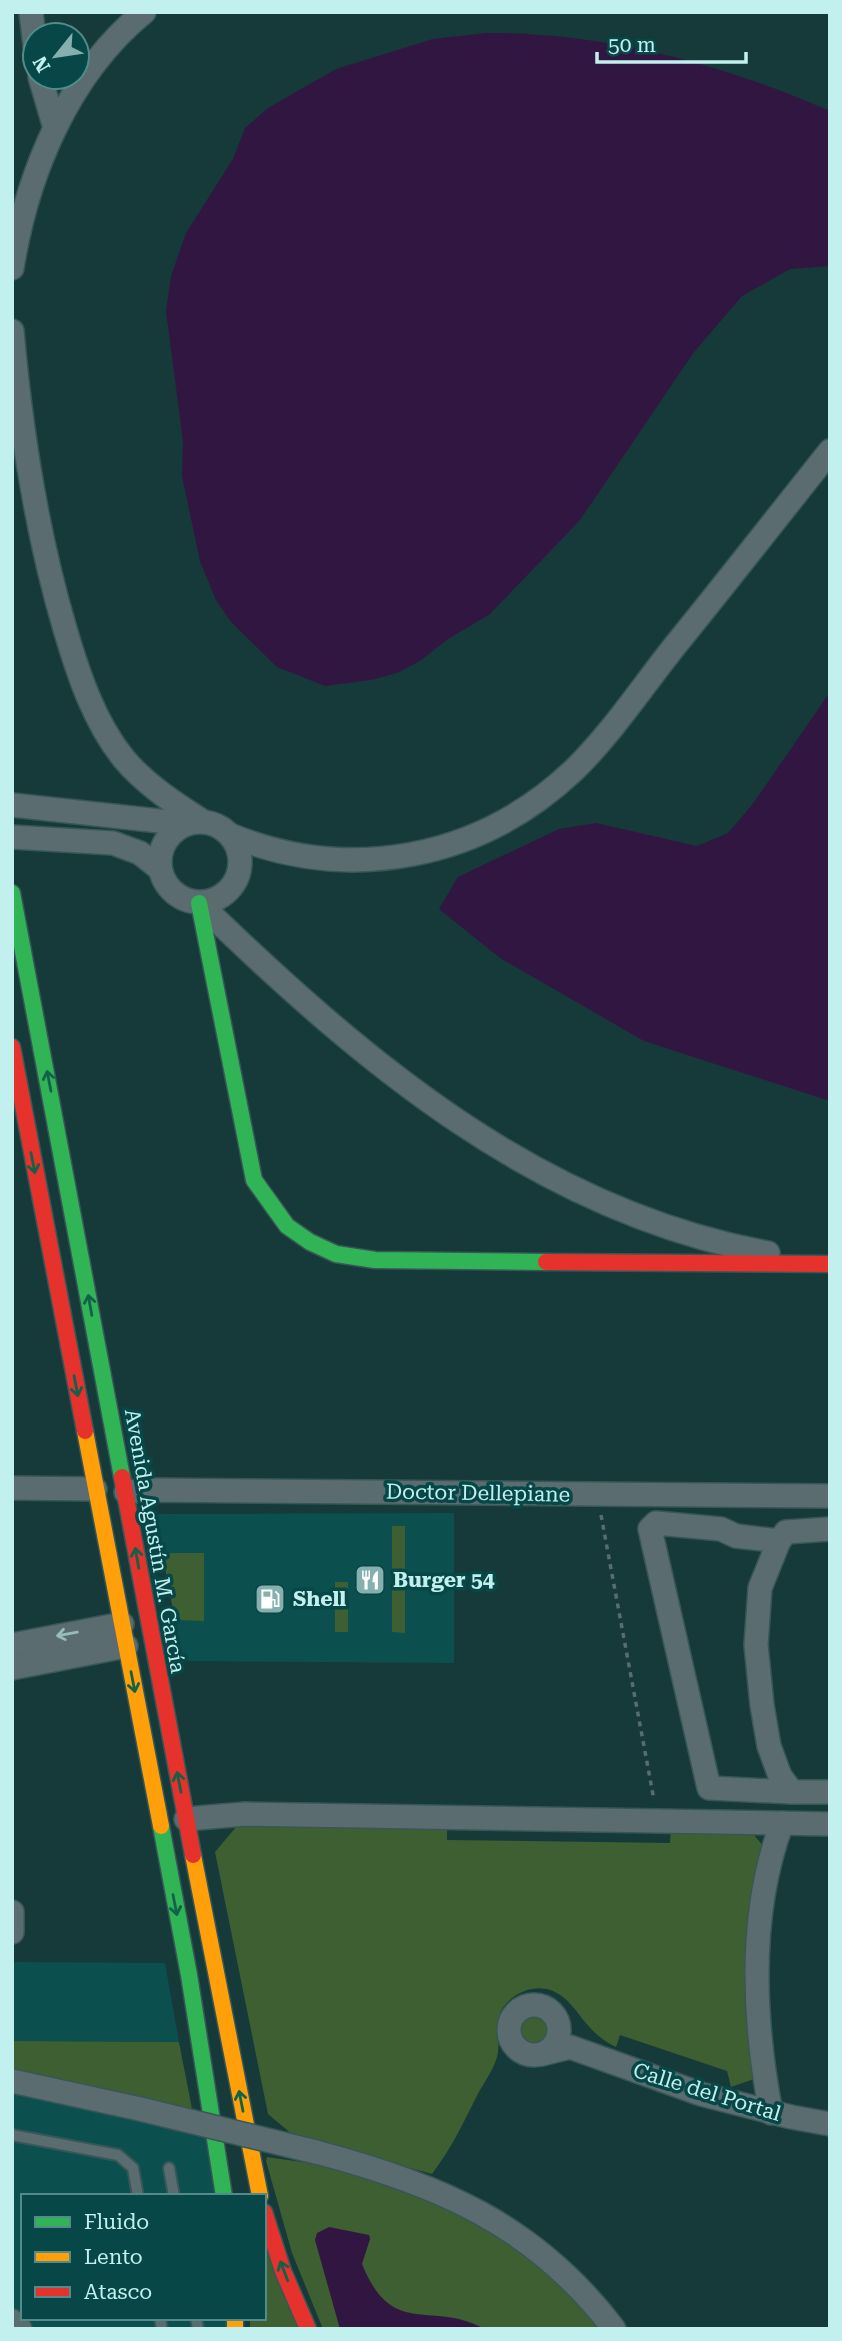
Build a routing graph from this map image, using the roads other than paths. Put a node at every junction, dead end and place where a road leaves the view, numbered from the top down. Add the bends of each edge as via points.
1 (144, 12) edge
2 (44, 91) edge
3 (55, 128) junction
4 (12, 268) edge
5 (12, 331) edge
6 (830, 451) edge
7 (12, 805) edge
8 (55, 809) junction
9 (195, 822) junction
10 (230, 835) junction
11 (12, 837) edge
12 (56, 839) junction
13 (160, 869) junction
14 (12, 893) edge
15 (199, 903) junction
16 (250, 953) junction
17 (212, 969) junction
18 (12, 1048) edge
19 (20, 1137) edge
20 (653, 1222) junction
21 (641, 1262) junction
22 (830, 1264) edge
23 (12, 1488) edge
24 (95, 1489) junction
25 (126, 1492) junction
26 (830, 1496) edge
27 (830, 1529) edge
28 (779, 1541) junction
29 (124, 1635) junction
30 (12, 1645) edge
31 (12, 1668) edge
32 (792, 1792) junction
33 (830, 1792) edge
34 (186, 1819) junction
35 (782, 1823) junction
36 (830, 1824) edge
37 (12, 1912) edge
38 (12, 1932) edge
39 (558, 2022) junction
40 (586, 2051) junction
41 (542, 2054) junction
42 (12, 2081) edge
43 (771, 2113) junction
44 (830, 2124) edge
45 (12, 2135) edge
46 (169, 2168) dead end
47 (138, 2194) edge
48 (174, 2194) edge
49 (224, 2194) edge
50 (260, 2194) edge
51 (266, 2217) edge
52 (12, 2321) edge
53 (20, 2329) edge
54 (308, 2329) edge
55 (614, 2329) edge

1 - 3 street via 103,54
2 - 3 street
3 - 4 street via 33,176
5 - 9 street via 28,479 52,584 83,686 123,757
6 - 10 street via 576,768 536,801 478,834 386,859 293,856
7 - 8 street
8 - 9 street
8 - 12 street
9 - 10 street via 222,828
9 - 13 street via 177,829 163,846
10 - 15 street via 238,847 239,873 224,895
11 - 12 street
12 - 13 street via 113,844 140,853
13 - 15 street via 174,893
25 -> 14 main road, Avenida Agustín M. García
15 - 16 street
15 - 17 main road
16 - 17 street via 227,950
16 - 20 street via 407,1088 457,1122 546,1175
17 - 21 main road via 254,1180 287,1226 310,1242 336,1254 375,1260
18 - 19 main road
19 -> 24 main road
20 - 21 street via 657,1242
20 - 22 street via 731,1246
21 - 22 main road
23 - 24 street
24 - 29 main road
25 - 26 street, Doctor Dellepiane
34 -> 25 main road, Avenida Agustín M. García
27 - 28 street via 793,1530
28 - 32 street via 760,1588 755,1645 769,1746 780,1776
28 - 32 street via 736,1536 721,1529 656,1523 650,1529 709,1788
29 -> 30 street
29 - 31 street
29 -> 49 main road via 189,1975
32 - 33 street
34 - 35 street via 245,1814
50 -> 34 main road, Avenida Agustín M. García
35 - 36 street
35 - 43 street via 766,1876 758,1957 760,2036
37 - 38 street
39 - 40 street via 572,2042
39 - 41 street via 558,2037
39 - 41 street via 540,2005 524,2007 512,2018 513,2043 526,2053
40 - 41 street via 570,2047
40 - 43 street, Calle del Portal via 656,2080
42 - 55 street, bridge via 316,2152 413,2180 490,2217 531,2244 567,2275
43 - 44 street, Calle del Portal
45 - 47 lane via 118,2155 133,2168
46 - 48 lane
54 -> 51 main road
52 - 53 street

